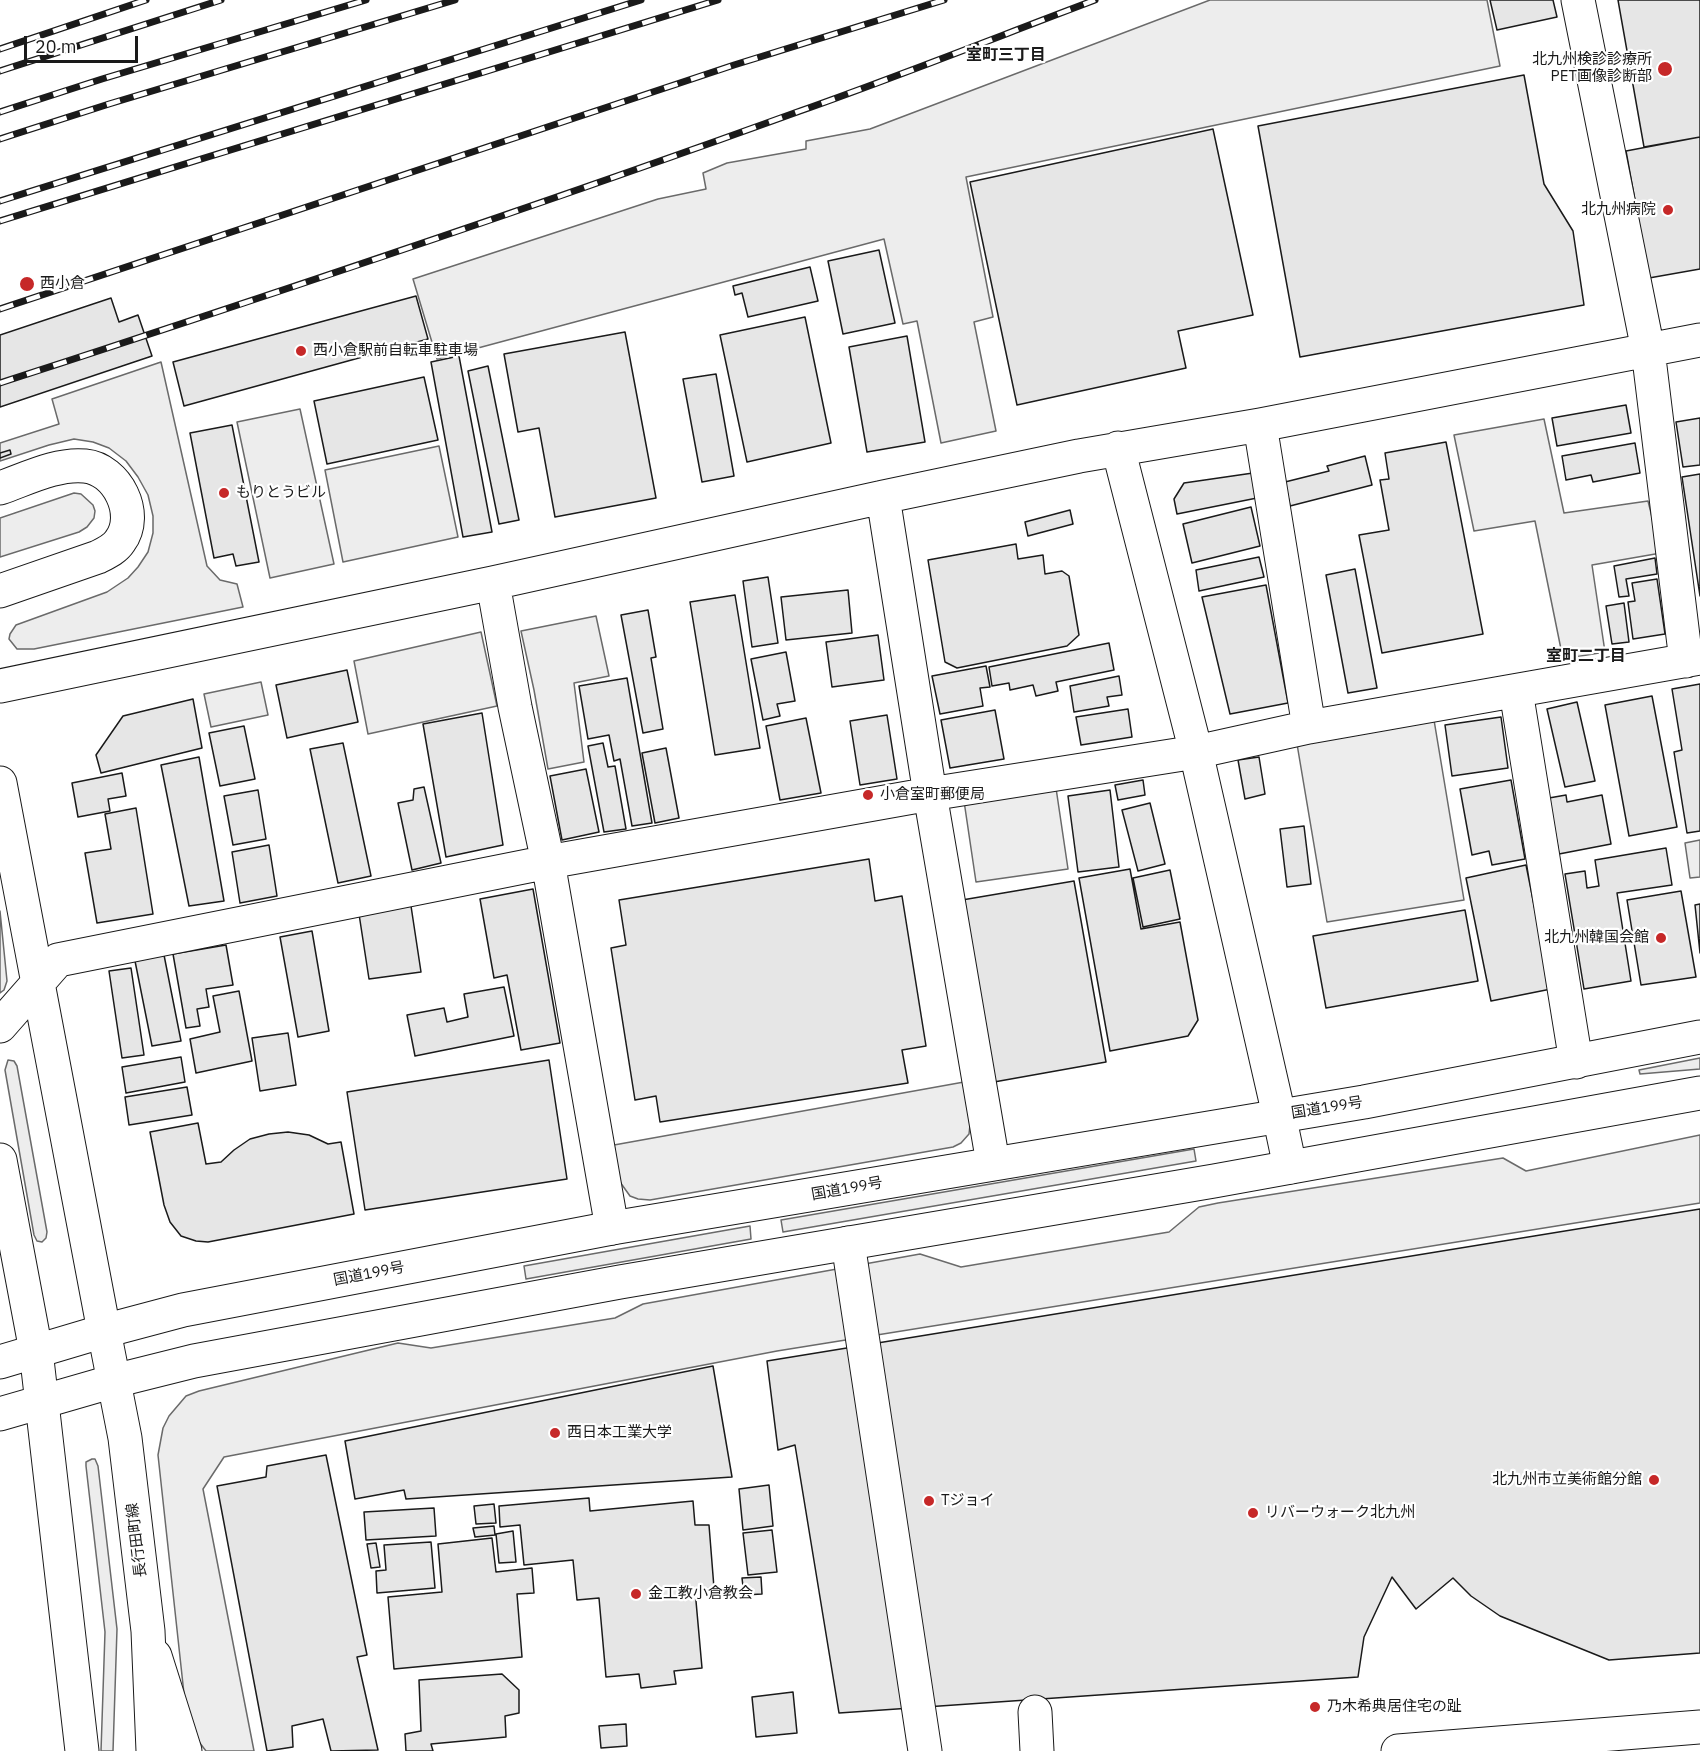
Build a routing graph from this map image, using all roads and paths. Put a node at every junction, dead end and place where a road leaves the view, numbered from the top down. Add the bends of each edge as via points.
1 (1578, 0) edge
2 (1700, 340) edge
3 (1648, 350) junction
4 (1260, 425) junction
5 (1118, 448) junction
6 (0, 488) edge
7 (883, 497) junction
8 (493, 583) junction
9 (0, 591) edge
10 (1693, 660) edge
11 (0, 686) edge
12 (1516, 691) junction
13 (1308, 727) junction
14 (1196, 752) junction
15 (0, 783) edge
16 (930, 794) junction
17 (548, 861) junction
18 (38, 985) junction
19 (0, 1026) edge
20 (1700, 1037) edge
21 (1576, 1062) junction
22 (1700, 1093) edge
23 (1280, 1115) junction
24 (0, 1160) edge
25 (993, 1163) junction
26 (1290, 1167) junction
27 (612, 1228) junction
28 (848, 1243) junction
29 (104, 1331) junction
30 (36, 1351) junction
31 (0, 1362) edge
32 (114, 1381) junction
33 (43, 1402) junction
34 (0, 1414) edge
35 (147, 1631) junction
36 (1035, 1712) dead end
37 (1700, 1727) edge
38 (82, 1751) edge
39 (153, 1751) edge
40 (185, 1751) edge
41 (926, 1751) edge
42 (1037, 1751) edge
43 (1398, 1751) edge

1 - 3 main road
2 - 3 main road
3 - 4 main road
3 - 10 main road
4 - 5 main road
4 - 13 main road
5 - 7 main road
5 - 14 main road
6 - 9 main road via 55,469 86,465 115,483 122,493 127,517 120,542 98,557
7 - 8 main road
7 - 16 main road
8 - 11 main road
8 - 17 main road
10 - 12 main road
12 - 13 main road
12 - 21 main road
13 - 14 main road
14 - 16 main road
14 - 23 main road
15 - 18 main road, 長行田町線
16 - 17 main road
16 - 25 main road
17 - 18 main road via 58,960
17 - 27 main road
18 - 19 main road
18 - 29 main road, 長行田町線
20 - 21 main road, 国道199号
21 - 23 main road, 国道199号
22 - 26 main road
23 - 25 main road, 国道199号
23 - 26 main road
24 - 30 main road
25 - 27 main road, 国道199号
26 - 28 main road
27 - 29 main road, 国道199号 via 183,1310
28 - 32 main road via 194,1361
28 - 41 main road
29 - 30 main road, 国道199号
29 - 32 main road, 長行田町線
30 - 31 main road, 国道199号
30 - 33 main road
32 - 33 main road
32 - 35 main road, 長行田町線 via 125,1438
33 - 34 main road
33 - 38 main road
35 - 39 main road, 長行田町線
35 - 40 main road
36 - 42 main road
37 - 43 main road

